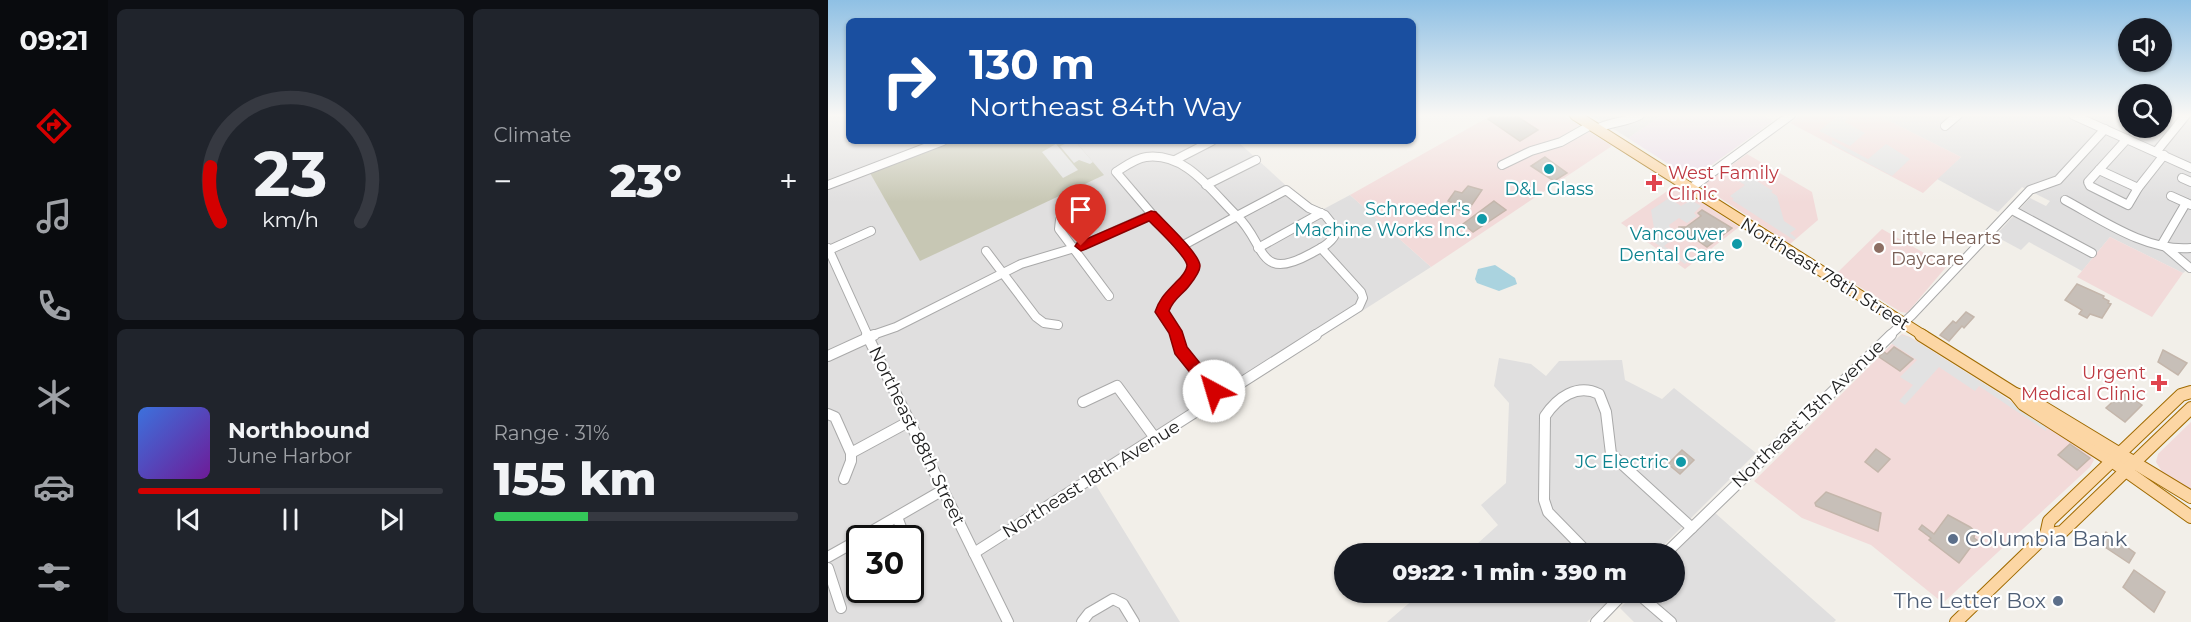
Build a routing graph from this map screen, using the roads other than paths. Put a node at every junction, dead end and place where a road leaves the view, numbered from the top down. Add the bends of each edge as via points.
1 (935, 144) edge
2 (1206, 144) edge
3 (1554, 144) edge
4 (1621, 144) edge
5 (1751, 144) edge
6 (2092, 144) edge
7 (2122, 144) edge
8 (2138, 144) edge
9 (2162, 144) edge
10 (2156, 152) junction
11 (2164, 155) junction
12 (1175, 160) junction
13 (1256, 160) dead end
14 (1502, 165) dead end
15 (2191, 168) edge
16 (2099, 170) junction
17 (2182, 178) dead end
18 (2191, 182) edge
19 (828, 185) edge
20 (1206, 185) junction
21 (1691, 188) junction
22 (2138, 188) junction
23 (2171, 196) dead end
24 (2065, 201) dead end
25 (2189, 204) edge
26 (2012, 210) junction
27 (1320, 213) junction
28 (1151, 215) junction
29 (1237, 216) junction
30 (1060, 220) dead end
31 (871, 231) dead end
32 (1180, 246) junction
33 (1073, 248) junction
34 (1258, 248) junction
35 (1321, 248) junction
36 (2168, 248) junction
37 (2191, 248) edge
38 (828, 249) edge
39 (986, 251) dead end
40 (2092, 253) dead end
41 (2190, 268) edge
42 (1004, 272) junction
43 (1109, 296) dead end
44 (1903, 324) junction
45 (1058, 325) dead end
46 (868, 337) junction
47 (828, 356) edge
48 (2191, 392) edge
49 (1218, 397) junction
50 (1083, 402) dead end
51 (2191, 408) edge
52 (828, 414) edge
53 (910, 421) junction
54 (1155, 438) junction
55 (851, 453) junction
56 (2116, 458) junction
57 (2130, 466) junction
58 (844, 479) dead end
59 (943, 490) junction
60 (2191, 497) edge
61 (897, 517) junction
62 (2191, 517) edge
63 (884, 525) edge
64 (900, 525) edge
65 (1692, 528) junction
66 (2046, 535) junction
67 (1578, 543) edge
68 (1676, 543) edge
69 (846, 547) edge
70 (974, 553) junction
71 (828, 557) edge
72 (828, 568) edge
73 (1615, 603) edge
74 (1649, 603) edge
75 (841, 608) dead end
76 (1008, 622) edge
77 (1082, 622) edge
78 (1134, 622) edge
79 (1596, 622) edge
80 (1671, 622) edge
81 (1956, 622) edge

1 - 19 street
2 - 12 street
3 - 14 street
4 - 21 main road, Northeast 78th Street
5 - 21 street
6 - 26 street, Northeast 13th Avenue via 2062,177 2034,187
7 - 16 street
8 - 10 street
9 - 10 street
10 - 11 street
11 - 15 street
11 - 22 street
12 - 20 street
12 - 28 street via 1139,159 1117,174
13 - 20 street
16 - 22 street
16 - 22 street via 2088,184 2128,205
17 - 18 street
20 - 29 street
21 - 44 main road, Northeast 78th Street
23 - 25 street
24 - 36 street
25 - 36 street via 2162,241
26 - 40 street
26 - 44 street, Northeast 13th Avenue
27 - 29 street via 1286,190
27 - 34 street
27 - 35 street via 1338,232
28 - 32 street
28 - 33 street
29 - 32 street
29 - 34 street
30 - 33 street via 1059,229
31 - 38 street
32 - 49 street via 1193,262 1193,268 1166,300 1161,312 1175,331 1180,350
33 - 42 street
33 - 43 street
34 - 35 street via 1276,264 1292,263
35 - 49 street, Northeast 18th Avenue via 1361,292 1359,307
36 - 37 street
36 - 41 street
38 - 46 street, Northeast 88th Street
39 - 42 street
42 - 45 street via 1036,317
42 - 46 street via 896,327
44 - 56 main road, Northeast 78th Street via 2015,394 2023,404
44 - 65 street, Northeast 13th Avenue
46 - 47 street
46 - 53 street, Northeast 88th Street
48 - 56 main road via 2181,395
49 - 54 street, Northeast 18th Avenue
50 - 54 street via 1117,386
51 - 57 main road
52 - 55 street via 836,417
53 - 55 street
53 - 59 street, Northeast 88th Street
54 - 70 street, Northeast 18th Avenue
55 - 58 street
56 - 57 main road, Northeast 78th Street
56 - 66 main road via 2049,521
57 - 60 main road, Northeast 78th Street
57 - 62 main road, Northeast 78th Street
57 - 66 main road via 2062,532
59 - 61 street
59 - 70 street, Northeast 88th Street
61 - 63 street
61 - 64 street
65 - 67 street via 1611,454 1605,404 1597,393 1583,390 1571,392 1546,414 1545,505
65 - 68 street, Northeast 13th Avenue
66 - 81 main road
69 - 71 street
70 - 76 street, Northeast 88th Street
72 - 75 street
73 - 79 street
74 - 80 street
77 - 78 street via 1116,599

